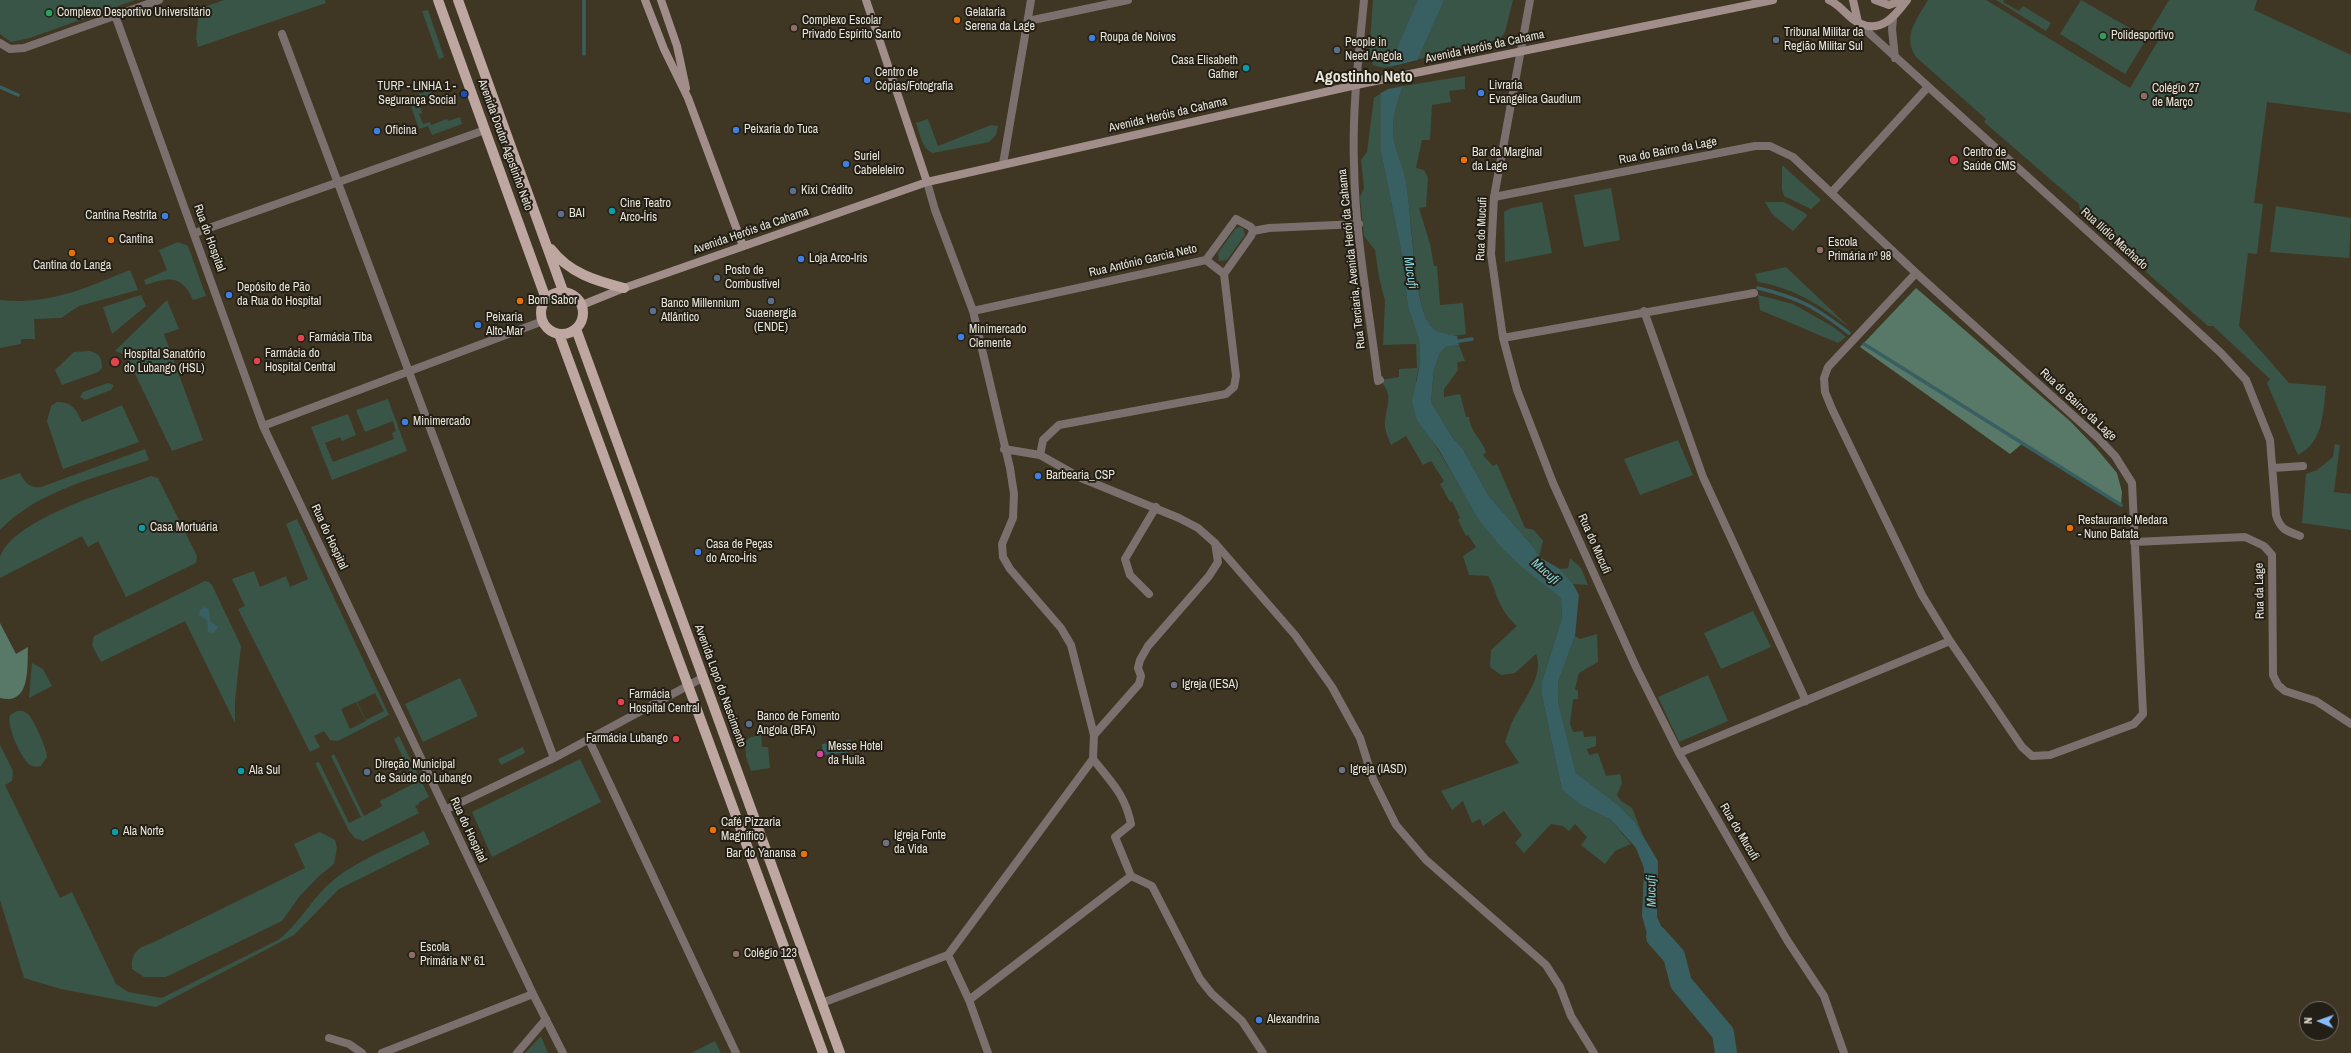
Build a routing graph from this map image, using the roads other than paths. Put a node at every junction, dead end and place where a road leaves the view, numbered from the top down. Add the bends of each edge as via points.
1 (159, 0) edge
2 (438, 0) edge
3 (458, 0) edge
4 (645, 0) edge
5 (660, 0) edge
6 (866, 0) edge
7 (1031, 0) edge
8 (1128, 0) edge
9 (1364, 0) edge
10 (1530, 0) edge
11 (1773, 0) edge
12 (1829, 0) edge
13 (1853, 0) edge
14 (1875, 0) edge
15 (1903, 0) edge
16 (1907, 0) edge
17 (115, 15) junction
18 (1893, 19) junction
19 (1028, 21) junction
20 (1858, 23) junction
21 (282, 34) dead end
22 (0, 43) edge
23 (1519, 52) junction
24 (1895, 58) junction
25 (1356, 85) junction
26 (1928, 87) junction
27 (688, 98) junction
28 (485, 130) junction
29 (1003, 164) junction
30 (338, 182) junction
31 (928, 182) junction
32 (1832, 192) junction
33 (1494, 197) junction
34 (1358, 224) junction
35 (1253, 231) junction
36 (195, 232) junction
37 (542, 234) junction
38 (743, 246) junction
39 (1206, 260) junction
40 (1916, 273) junction
41 (1224, 274) junction
42 (624, 288) junction
43 (563, 291) junction
44 (1754, 293) dead end
45 (546, 299) junction
46 (582, 305) junction
47 (973, 311) junction
48 (1644, 312) junction
49 (543, 321) junction
50 (576, 329) junction
51 (559, 334) junction
52 (1503, 338) junction
53 (409, 372) junction
54 (1380, 380) dead end
55 (263, 426) junction
56 (1004, 449) junction
57 (1040, 455) junction
58 (2303, 466) dead end
59 (2274, 468) junction
60 (1156, 507) junction
61 (2300, 536) dead end
62 (2134, 542) junction
63 (1215, 543) junction
64 (1149, 594) dead end
65 (1950, 642) junction
66 (704, 678) junction
67 (690, 685) junction
68 (1806, 701) junction
69 (2351, 724) edge
70 (1094, 735) junction
71 (589, 740) junction
72 (1679, 753) junction
73 (554, 758) junction
74 (1093, 759) junction
75 (445, 810) junction
76 (1131, 876) junction
77 (948, 955) junction
78 (533, 994) junction
79 (969, 1000) junction
80 (822, 1003) junction
81 (546, 1019) junction
82 (329, 1038) dead end
83 (362, 1053) edge
84 (382, 1053) edge
85 (517, 1053) edge
86 (563, 1053) edge
87 (736, 1053) edge
88 (823, 1053) edge
89 (840, 1053) edge
90 (988, 1053) edge
91 (1263, 1053) edge
92 (1594, 1053) edge
93 (1844, 1053) edge

1 - 17 street
2 - 28 main road, Avenida Doutor Agostinho Neto
3 - 37 main road, Avenida Doutor Agostinho Neto
4 - 27 street via 664,50
5 - 27 street via 676,46
6 - 31 street
7 - 19 street
8 - 19 street
9 - 25 street, Rua Terciaria, Avenida Herói da Cahama
10 - 23 street, Rua do Mucufi
11 - 23 street, Avenida Heróis da Cahama
12 - 20 street
13 - 20 street
14 - 15 street via 1888,5
16 - 18 street
17 - 22 street via 24,48 10,49
17 - 36 street, Rua do Hospital
18 - 20 street via 1883,25
18 - 24 street
19 - 29 street
20 - 24 street, Rua Ilídio Machado
21 - 30 street
23 - 25 street, Avenida Heróis da Cahama
23 - 33 street, Rua do Mucufi
24 - 26 street, Rua Ilídio Machado
25 - 29 street, Avenida Heróis da Cahama
25 - 34 street, Rua Terciaria, Avenida Herói da Cahama via 1353,117
26 - 32 street
26 - 59 street, Rua Ilídio Machado via 2221,353 2246,380 2270,440
27 - 38 street
28 - 30 street
28 - 45 main road, Avenida Doutor Agostinho Neto
29 - 31 street, Avenida Heróis da Cahama
30 - 36 street
30 - 53 street
31 - 38 street, Avenida Heróis da Cahama
31 - 47 street via 935,210
32 - 33 street, Rua do Bairro da Lage via 1793,157 1764,146
32 - 40 street, Rua do Bairro da Lage
33 - 52 street, Rua do Mucufi via 1491,254
34 - 35 street
34 - 54 street, Rua Terciaria, Avenida Herói da Cahama via 1378,381
35 - 39 street via 1251,227 1236,219
35 - 41 street
36 - 55 street, Rua do Hospital
37 - 42 main road via 559,259 574,271 596,281
37 - 43 main road, Avenida Doutor Agostinho Neto
38 - 42 street, Avenida Heróis da Cahama
39 - 41 street, Rua António Garcia Neto
39 - 47 street, Rua António Garcia Neto
40 - 62 street, Rua do Bairro da Lage via 2115,456 2132,483
40 - 65 street via 1828,366 1824,378 1825,392 1922,595
41 - 57 street via 1236,376 1234,387 1226,394 1059,425 1043,440
42 - 46 street, Avenida Heróis da Cahama
43 - 45 main road
43 - 46 main road via 574,295
44 - 48 street
45 - 49 main road via 542,309
46 - 50 main road via 583,317
47 - 56 street
48 - 52 street
48 - 68 street via 1703,477
49 - 51 main road via 552,331
49 - 53 street
50 - 51 main road
50 - 66 main road, Avenida Lopo do Nascimento
51 - 67 main road
52 - 72 street, Rua do Mucufi via 1516,390 1553,483 1636,667
53 - 55 street
53 - 73 street
55 - 75 street, Rua do Hospital
56 - 57 street
56 - 70 street via 1014,494 1013,518 1002,544 1003,557 1071,644
57 - 60 street via 1081,478
58 - 59 street
59 - 61 street, Rua Ilídio Machado via 2276,515 2279,525 2286,531
60 - 63 street via 1198,528
60 - 64 street via 1125,559 1130,576
62 - 65 street, Rua do Bairro da Lage via 2143,714 2134,724 2050,755 2032,756 2022,747
62 - 69 street, Rua da Lage via 2245,537 2264,546 2272,555 2273,675 2278,686 2285,691 2316,701
63 - 70 street via 1218,562 1209,576 1154,637 1140,660 1139,684
63 - 92 street via 1295,635 1332,687 1360,738 1373,779 1396,825 1426,860 1546,965
65 - 68 street
66 - 67 street
66 - 80 main road, Avenida Lopo do Nascimento
67 - 71 street
67 - 88 main road
68 - 72 street
70 - 74 street
71 - 73 street
71 - 87 street
72 - 93 street, Rua do Mucufi via 1787,940 1824,996
73 - 75 street
74 - 76 street via 1119,790 1127,806 1131,824 1115,837
74 - 77 street
75 - 78 street, Rua do Hospital
76 - 79 street
76 - 91 street via 1152,886 1200,979 1242,1021
77 - 79 street
77 - 80 street
78 - 81 street, Rua do Hospital
78 - 84 street
79 - 90 street
80 - 89 main road, Avenida Lopo do Nascimento
81 - 85 street
81 - 86 street, Rua do Hospital
82 - 83 street via 349,1044

